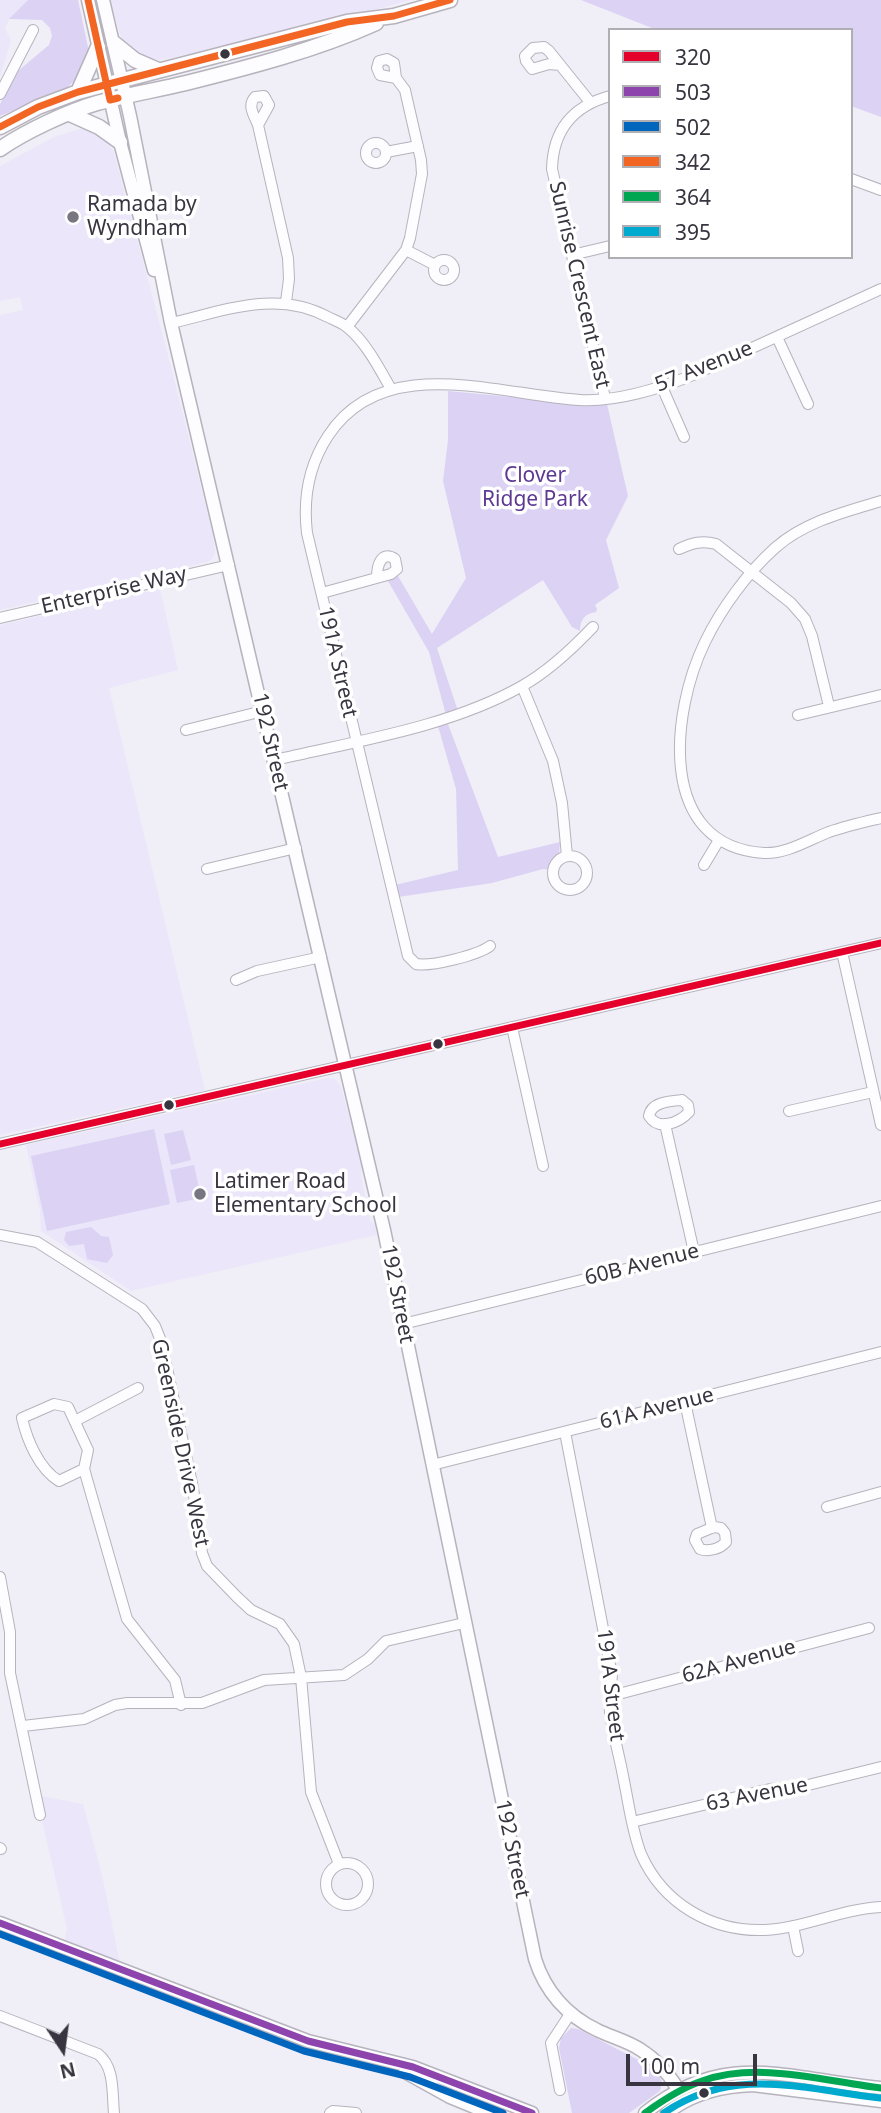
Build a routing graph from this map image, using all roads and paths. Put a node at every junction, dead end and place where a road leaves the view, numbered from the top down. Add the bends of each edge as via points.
1 (88, 0) edge
2 (103, 0) edge
3 (450, 0) edge
4 (394, 16) junction
5 (33, 30) dead end
6 (114, 43) junction
7 (98, 47) junction
8 (561, 65) dead end
9 (158, 70) junction
10 (396, 78) dead end
11 (122, 80) junction
12 (106, 84) junction
13 (78, 92) junction
14 (0, 94) edge
15 (126, 97) junction
16 (608, 97) edge
17 (110, 100) junction
18 (590, 102) junction
19 (70, 114) junction
20 (258, 125) dead end
21 (0, 127) edge
22 (120, 142) junction
23 (418, 146) junction
24 (0, 149) edge
25 (386, 152) dead end
26 (853, 179) edge
27 (881, 190) edge
28 (608, 246) edge
29 (406, 250) junction
30 (572, 255) junction
31 (435, 264) dead end
32 (881, 289) edge
33 (286, 302) junction
34 (171, 323) junction
35 (347, 327) junction
36 (777, 337) junction
37 (662, 387) junction
38 (391, 389) junction
39 (605, 398) junction
40 (808, 404) dead end
41 (684, 437) dead end
42 (881, 501) edge
43 (678, 548) dead end
44 (229, 565) junction
45 (752, 572) junction
46 (377, 577) dead end
47 (322, 593) junction
48 (0, 618) edge
49 (593, 627) dead end
50 (522, 686) junction
51 (881, 695) edge
52 (829, 706) junction
53 (263, 711) junction
54 (798, 715) dead end
55 (186, 730) dead end
56 (355, 741) junction
57 (275, 760) junction
58 (881, 818) edge
59 (719, 840) junction
60 (296, 848) junction
61 (567, 856) dead end
62 (704, 865) dead end
63 (207, 869) dead end
64 (881, 943) edge
65 (490, 946) dead end
66 (842, 952) junction
67 (321, 957) junction
68 (236, 980) dead end
69 (512, 1027) junction
70 (347, 1066) junction
71 (873, 1091) junction
72 (789, 1111) dead end
73 (665, 1124) dead end
74 (881, 1125) edge
75 (0, 1144) edge
76 (543, 1166) dead end
77 (881, 1206) edge
78 (0, 1235) edge
79 (694, 1252) junction
80 (403, 1324) junction
81 (881, 1352) edge
82 (138, 1388) dead end
83 (685, 1402) junction
84 (75, 1421) junction
85 (565, 1433) junction
86 (432, 1465) junction
87 (84, 1469) junction
88 (881, 1492) edge
89 (827, 1507) dead end
90 (712, 1528) dead end
91 (0, 1577) edge
92 (464, 1623) junction
93 (869, 1628) dead end
94 (301, 1677) junction
95 (611, 1696) junction
96 (181, 1705) junction
97 (23, 1726) junction
98 (881, 1767) edge
99 (40, 1815) dead end
100 (632, 1822) junction
101 (340, 1864) junction
102 (881, 1907) edge
103 (0, 1923) edge
104 (793, 1926) junction
105 (798, 1951) dead end
106 (570, 2014) junction
107 (0, 2016) edge
108 (309, 2041) junction
109 (678, 2089) junction
110 (560, 2090) dead end
111 (880, 2097) edge
112 (114, 2113) edge
113 (330, 2113) edge
114 (356, 2113) edge
115 (489, 2113) edge
116 (532, 2113) edge
117 (645, 2113) edge
118 (667, 2113) edge

1 - 7 main road, 192 Street
2 - 6 main road, 192 Street
3 - 4 highway
4 - 9 highway via 347,22
4 - 15 highway via 351,35 267,61
5 - 14 street
6 - 9 highway via 135,60
6 - 11 main road, 192 Street
7 - 12 main road, 192 Street
7 - 13 highway
8 - 18 street
9 - 11 highway
10 - 23 street via 408,99
11 - 12 highway
11 - 15 main road, 192 Street
12 - 13 highway
12 - 17 main road, 192 Street
13 - 21 highway
15 - 17 highway
15 - 34 main road, 192 Street
16 - 18 street
17 - 19 highway
17 - 22 main road, 192 Street
18 - 30 street, Sunrise Crescent East via 561,131 552,157
19 - 22 highway
19 - 24 highway
20 - 33 street via 288,258
22 - 34 main road, 192 Street
23 - 25 street
23 - 29 street via 422,174
26 - 27 street
28 - 30 street
29 - 31 street
29 - 35 street
30 - 39 street, Sunrise Crescent East
32 - 36 street, 57 Avenue
33 - 34 street via 253,304
33 - 35 street via 314,309
34 - 44 main road, 192 Street
35 - 38 street via 370,353
36 - 37 street, 57 Avenue
36 - 40 street
37 - 39 street, 57 Avenue
37 - 41 street
38 - 39 street, 57 Avenue via 425,384 581,400
38 - 47 street, 191A Street via 341,420 314,463 307,489 306,523
42 - 45 street via 800,530
43 - 45 street via 695,542 716,544
44 - 48 street, Enterprise Way
44 - 53 main road, 192 Street
45 - 52 street via 805,619
45 - 59 street via 698,657 683,713 680,758 684,791 698,821
46 - 47 street
47 - 56 street, 191A Street
49 - 50 street via 553,665
50 - 56 street via 466,713
50 - 61 street via 553,761
51 - 52 street
52 - 54 street
53 - 55 street
53 - 57 main road, 192 Street
56 - 57 street
56 - 65 street, 191A Street via 408,956 416,964 426,965
57 - 60 main road, 192 Street
58 - 59 street via 772,853 738,849
59 - 62 street
60 - 63 street
60 - 67 main road, 192 Street
64 - 66 street
66 - 69 street
66 - 71 street
67 - 68 street
67 - 70 main road, 192 Street
69 - 70 street
69 - 76 street
70 - 75 street
70 - 80 main road, 192 Street
71 - 72 street
71 - 74 street
73 - 79 street
77 - 79 street, 60B Avenue
78 - 94 street, Greenside Drive West via 37,1242 149,1317 160,1340 207,1566 251,1610 281,1624 299,1661
79 - 80 street, 60B Avenue
80 - 86 main road, 192 Street
81 - 83 street, 61A Avenue
82 - 84 street
83 - 85 street, 61A Avenue
83 - 90 street
84 - 87 street via 88,1450
84 - 87 street via 68,1407 54,1404 22,1418 47,1474 59,1481
85 - 86 street, 61A Avenue
85 - 95 street, 191A Street via 612,1675
86 - 92 main road, 192 Street
87 - 96 street via 127,1619 175,1679
88 - 89 street
91 - 97 street via 10,1632 10,1673
92 - 94 street via 386,1641 344,1675
92 - 106 main road, 192 Street via 535,1959 548,1988
93 - 95 street, 62A Avenue
94 - 96 street via 254,1682 214,1700
94 - 101 street, Greenside Drive West via 311,1792
95 - 100 street, 191A Street
96 - 97 street via 127,1703 84,1719
97 - 99 street
98 - 100 street, 63 Avenue
100 - 104 street, 191A Street via 653,1876 698,1916 740,1929
101 - 101 street via 329,1873 328,1892 338,1902 358,1902 367,1892 367,1878 359,1867
102 - 104 street, 191A Street
103 - 108 main road
104 - 105 street
106 - 109 main road, 192 Street via 640,2049
106 - 110 street via 551,2043
107 - 112 street via 106,2060
108 - 115 main road via 409,2074
108 - 116 main road via 413,2067
109 - 111 main road via 716,2075 751,2072
109 - 117 main road
111 - 118 main road via 737,2086 700,2094
113 - 114 street

